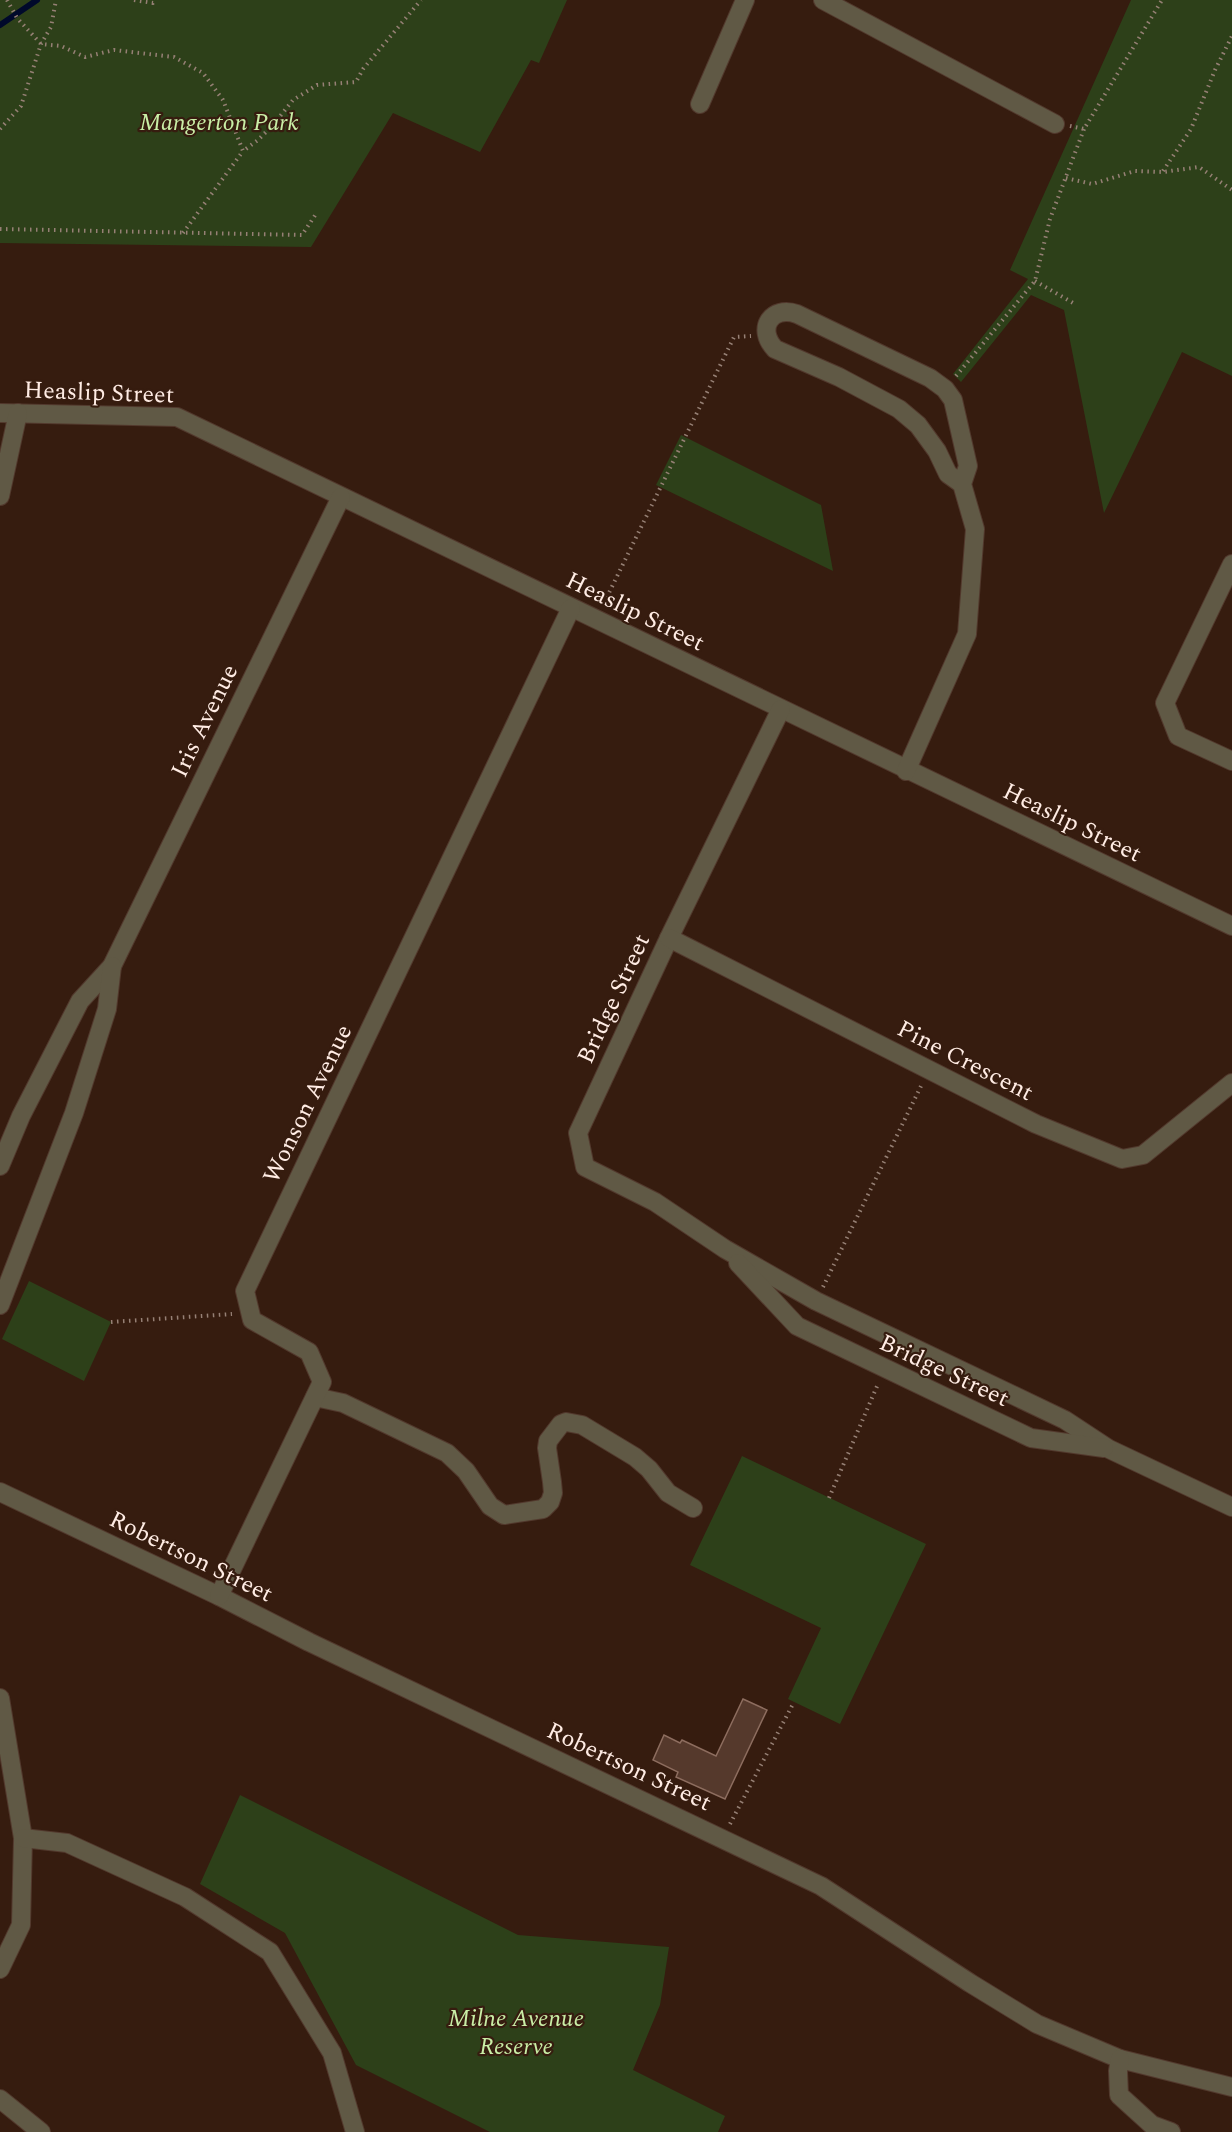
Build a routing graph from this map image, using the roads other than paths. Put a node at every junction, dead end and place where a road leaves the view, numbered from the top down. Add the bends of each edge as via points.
1 (745, 0) edge
2 (823, 0) edge
3 (700, 104) dead end
4 (1055, 124) road end
5 (9, 413) edge
6 (962, 484) junction
7 (0, 496) edge
8 (341, 497) junction
9 (1232, 564) edge
10 (572, 608) junction
11 (781, 709) junction
12 (1232, 761) edge
13 (906, 771) junction
14 (1232, 926) edge
15 (669, 938) junction
16 (112, 966) junction
17 (1232, 1083) edge
18 (0, 1166) edge
19 (724, 1249) junction
20 (0, 1305) edge
21 (315, 1397) junction
22 (1109, 1449) junction
23 (0, 1492) edge
24 (693, 1508) dead end
25 (1232, 1508) edge
26 (219, 1596) junction
27 (0, 1698) edge
28 (7, 1782) edge
29 (23, 1838) junction
30 (0, 1969) edge
31 (1120, 2059) junction
32 (1232, 2087) edge
33 (0, 2099) edge
34 (40, 2132) edge
35 (355, 2132) edge
36 (1171, 2132) edge

1 - 3 street
2 - 4 street
5 - 7 street
5 - 8 street, Heaslip Street via 177,417
6 - 6 street via 948,474 918,425 899,409 775,349 766,335 771,317 787,310 930,378 945,389 953,400 968,466
6 - 13 street via 975,529 967,634
8 - 10 street, Heaslip Street
8 - 16 street, Iris Avenue
9 - 12 street via 1165,703 1178,736
10 - 11 street, Heaslip Street
10 - 21 street, Wonson Avenue via 245,1290 252,1320 309,1352 322,1382
11 - 13 street, Heaslip Street
11 - 15 street, Bridge Street
13 - 14 street, Heaslip Street
15 - 17 street, Pine Crescent via 1036,1124 1122,1159 1143,1155
15 - 19 street, Bridge Street via 578,1133 585,1167 655,1202
16 - 18 street, Iris Avenue via 80,1001
16 - 20 street, Iris Avenue via 107,1009 77,1103
19 - 22 street, Bridge Street via 816,1301 1065,1420
19 - 22 street, Bridge Street via 797,1326 1031,1438
21 - 24 street via 343,1403 447,1453 466,1471 490,1506 504,1515 543,1509 550,1502 553,1493 548,1441 566,1422 582,1425 635,1457 668,1492
21 - 26 street
22 - 25 street, Bridge Street
23 - 26 street, Robertson Street
26 - 31 street, Robertson Street via 821,1886 1037,2024
27 - 28 street
28 - 29 street
29 - 30 street via 21,1925
29 - 35 street via 67,1843 153,1882 185,1897 270,1952 332,2053
31 - 32 street, Robertson Street
31 - 36 street via 1119,2095 1152,2124
33 - 34 street

